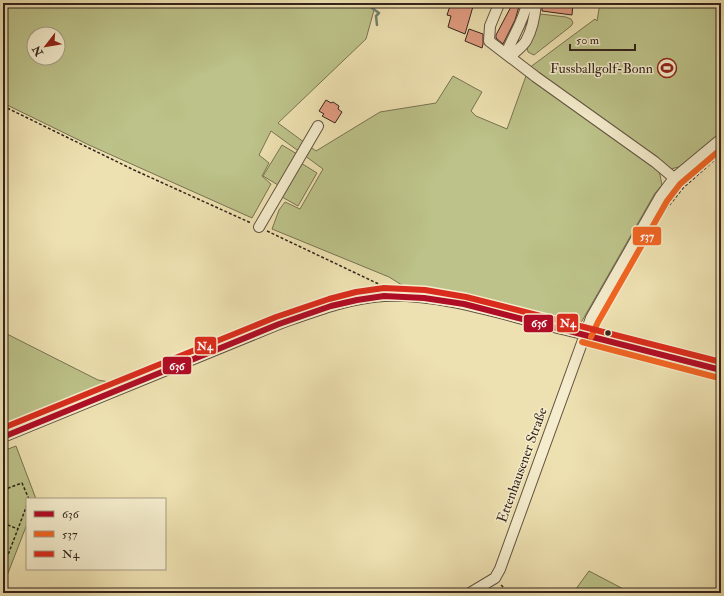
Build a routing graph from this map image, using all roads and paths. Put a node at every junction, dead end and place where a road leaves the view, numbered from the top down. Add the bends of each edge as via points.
1 (498, 3) edge
2 (527, 3) edge
3 (536, 3) edge
4 (508, 56) junction
5 (3, 106) edge
6 (318, 126) dead end
7 (721, 139) edge
8 (721, 154) edge
9 (674, 178) junction
10 (660, 217) dead end
11 (259, 227) junction
12 (391, 290) dead end
13 (584, 334) junction
14 (721, 370) edge
15 (3, 437) edge
16 (3, 490) edge
17 (30, 498) edge
18 (26, 508) edge
19 (3, 524) edge
20 (18, 529) junction
21 (3, 568) edge
22 (495, 578) junction
23 (470, 593) edge
24 (510, 593) edge

1 - 4 street via 490,26 489,41
2 - 4 street via 511,40
3 - 4 street via 526,41
4 - 9 street
5 - 11 path
6 - 11 street
7 - 9 street, Ettenhausener Straße
8 - 10 path via 683,188
9 - 13 street, Ettenhausener Straße via 660,197 611,281
11 - 12 path
13 - 14 street
13 - 15 street via 444,300 383,296 343,303 279,324
13 - 22 street, Ettenhausener Straße
16 - 17 path via 22,483
18 - 20 path
19 - 20 path
20 - 21 path
22 - 23 street
22 - 24 path

